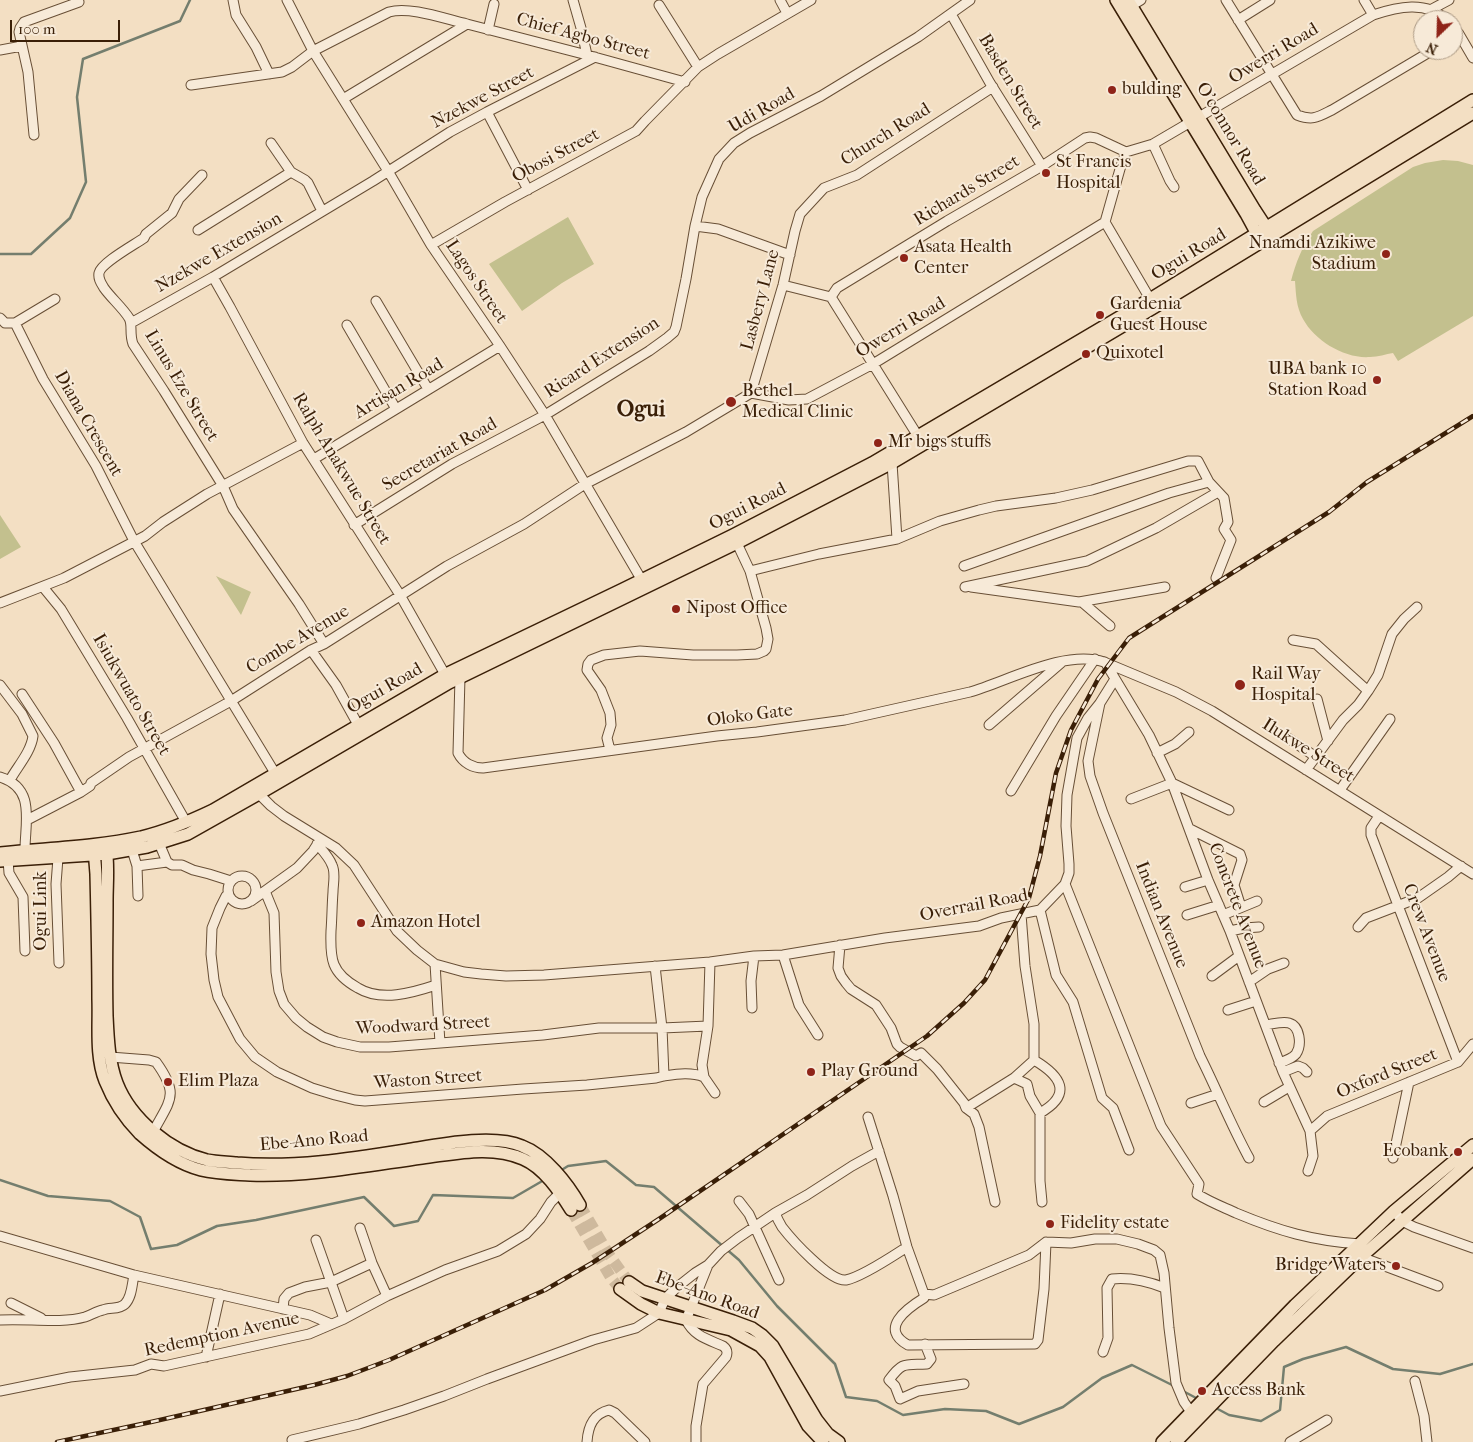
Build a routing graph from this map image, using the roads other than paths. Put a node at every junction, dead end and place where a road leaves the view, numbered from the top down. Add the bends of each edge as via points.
1 (233, 0) edge
2 (287, 0) edge
3 (573, 0) edge
4 (780, 0) edge
5 (811, 0) edge
6 (970, 0) edge
7 (1116, 0) edge
8 (1226, 0) edge
9 (1270, 0) edge
10 (1364, 0) edge
11 (1449, 0) edge
12 (79, 2) dead end
13 (494, 4) dead end
14 (1131, 4) edge
15 (659, 5) dead end
16 (1432, 9) joint
17 (787, 13) junction
18 (950, 14) junction
19 (1373, 15) junction
20 (1238, 20) junction
21 (468, 24) junction
22 (488, 30) junction
23 (1463, 44) edge
24 (22, 46) junction
25 (0, 50) edge
26 (313, 51) junction
27 (591, 56) junction
28 (1473, 58) edge
29 (1417, 60) edge
30 (698, 67) junction
31 (269, 74) junction
32 (1271, 74) junction
33 (685, 82) junction
34 (191, 85) dead end
35 (993, 87) junction
36 (343, 99) junction
37 (1473, 100) edge
38 (487, 112) junction
39 (1473, 113) edge
40 (1195, 120) junction
41 (34, 135) dead end
42 (271, 143) dead end
43 (1153, 144) junction
44 (1126, 152) junction
45 (1042, 166) junction
46 (388, 171) junction
47 (291, 172) junction
48 (202, 175) dead end
49 (1174, 187) dead end
50 (528, 190) junction
51 (322, 211) junction
52 (1250, 212) junction
53 (800, 214) joint
54 (1280, 219) junction
55 (1105, 222) junction
56 (694, 226) junction
57 (198, 230) dead end
58 (1264, 235) junction
59 (1242, 243) junction
60 (431, 245) junction
61 (790, 255) junction
62 (213, 277) junction
63 (784, 285) junction
64 (831, 297) junction
65 (55, 299) dead end
66 (376, 301) dead end
67 (1152, 303) junction
68 (0, 318) edge
69 (131, 323) junction
70 (15, 324) junction
71 (347, 325) dead end
72 (676, 327) joint
73 (500, 346) junction
74 (873, 364) junction
75 (428, 389) junction
76 (752, 393) junction
77 (396, 409) junction
78 (545, 415) junction
79 (921, 440) junction
80 (303, 443) junction
81 (314, 459) junction
82 (892, 463) junction
83 (1208, 482) junction
84 (585, 484) junction
85 (223, 486) junction
86 (1218, 492) junction
87 (354, 525) junction
88 (735, 539) junction
89 (897, 539) junction
90 (134, 541) junction
91 (964, 566) dead end
92 (750, 571) junction
93 (1216, 578) dead end
94 (644, 584) junction
95 (43, 586) junction
96 (1165, 587) dead end
97 (400, 595) junction
98 (1082, 602) junction
99 (0, 603) edge
100 (1417, 607) dead end
101 (1110, 626) dead end
102 (1293, 640) dead end
103 (324, 644) junction
104 (311, 650) junction
105 (1095, 659) junction
106 (1062, 662) junction
107 (1104, 662) junction
108 (1119, 668) joint
109 (460, 677) junction
110 (448, 678) junction
111 (1115, 678) junction
112 (0, 685) edge
113 (1368, 691) junction
114 (1317, 699) dead end
115 (231, 701) junction
116 (1100, 703) junction
117 (17, 706) junction
118 (1390, 719) dead end
119 (989, 725) dead end
120 (361, 728) junction
121 (1189, 732) dead end
122 (1285, 736) dead end
123 (1328, 741) junction
124 (144, 748) junction
125 (610, 750) junction
126 (1157, 753) junction
127 (1316, 757) junction
128 (1306, 770) junction
129 (275, 773) junction
130 (0, 777) edge
131 (10, 780) junction
132 (1172, 783) junction
133 (1340, 790) junction
134 (1011, 791) dead end
135 (81, 792) junction
136 (260, 794) junction
137 (1132, 799) dead end
138 (1229, 810) dead end
139 (1380, 816) junction
140 (27, 820) junction
141 (186, 822) junction
142 (1190, 829) junction
143 (319, 841) junction
144 (159, 843) junction
145 (100, 849) junction
146 (25, 850) junction
147 (132, 850) junction
148 (3, 858) edge
149 (58, 858) junction
150 (167, 862) junction
151 (137, 866) junction
152 (1461, 866) junction
153 (1472, 873) edge
154 (252, 880) junction
155 (1208, 880) junction
156 (1066, 884) junction
157 (1185, 887) dead end
158 (229, 889) junction
159 (266, 891) junction
160 (138, 896) dead end
161 (252, 901) junction
162 (1257, 901) dead end
163 (1219, 905) junction
164 (1398, 906) junction
165 (1241, 907) junction
166 (1040, 910) junction
167 (1020, 914) junction
168 (1187, 915) dead end
169 (1223, 915) junction
170 (1260, 927) dead end
171 (1358, 927) dead end
172 (1230, 931) junction
173 (840, 945) junction
174 (25, 951) dead end
175 (783, 955) junction
176 (754, 956) junction
177 (1239, 956) junction
178 (710, 962) junction
179 (1284, 962) dead end
180 (59, 963) dead end
181 (435, 964) junction
182 (655, 966) junction
183 (1212, 976) dead end
184 (1249, 982) junction
185 (436, 984) junction
186 (1256, 1001) junction
187 (752, 1008) dead end
188 (1228, 1010) dead end
189 (1266, 1025) junction
190 (708, 1026) junction
191 (662, 1028) junction
192 (818, 1035) dead end
193 (440, 1043) junction
194 (1473, 1044) edge
195 (110, 1057) junction
196 (1034, 1060) junction
197 (1458, 1062) junction
198 (1281, 1068) junction
199 (1307, 1072) dead end
200 (664, 1076) junction
201 (704, 1077) junction
202 (1014, 1078) junction
203 (1409, 1082) junction
204 (1290, 1087) junction
205 (715, 1093) dead end
206 (1218, 1094) junction
207 (1264, 1102) dead end
208 (1190, 1103) dead end
209 (966, 1108) junction
210 (1040, 1114) junction
211 (1327, 1116) junction
212 (868, 1117) dead end
213 (1305, 1119) junction
214 (1310, 1131) junction
215 (154, 1132) junction
216 (1473, 1145) edge
217 (1129, 1150) dead end
218 (879, 1151) junction
219 (1250, 1158) dead end
220 (1393, 1158) dead end
221 (1473, 1159) edge
222 (1308, 1171) dead end
223 (553, 1176) junction
224 (560, 1192) junction
225 (739, 1201) dead end
226 (995, 1202) dead end
227 (1042, 1202) dead end
228 (1394, 1211) junction
229 (775, 1213) junction
230 (1402, 1220) junction
231 (755, 1227) junction
232 (360, 1228) dead end
233 (0, 1236) edge
234 (1373, 1239) junction
235 (316, 1240) dead end
236 (1046, 1242) junction
237 (1360, 1244) junction
238 (907, 1247) junction
239 (1473, 1248) edge
240 (1362, 1257) junction
241 (372, 1263) junction
242 (708, 1265) junction
243 (134, 1275) junction
244 (779, 1280) dead end
245 (331, 1282) junction
246 (1438, 1286) dead end
247 (1165, 1288) junction
248 (220, 1294) junction
249 (924, 1294) junction
250 (387, 1296) junction
251 (665, 1299) junction
252 (11, 1303) dead end
253 (691, 1307) junction
254 (283, 1309) junction
255 (659, 1313) junction
256 (344, 1319) junction
257 (0, 1320) edge
258 (46, 1320) junction
259 (686, 1320) junction
260 (331, 1324) junction
261 (925, 1344) junction
262 (1103, 1352) dead end
263 (206, 1357) junction
264 (1415, 1381) dead end
265 (964, 1384) dead end
266 (0, 1391) edge
267 (1202, 1408) junction
268 (1327, 1420) dead end
269 (292, 1440) dead end
270 (587, 1442) edge
271 (645, 1442) edge
272 (696, 1442) edge
273 (823, 1442) edge
274 (839, 1442) edge
275 (1162, 1442) edge
276 (1176, 1442) edge
277 (1290, 1442) edge
278 (1427, 1442) edge

1 - 31 street via 236,15
2 - 26 street, Lagos Street
3 - 27 street
4 - 17 street
5 - 17 street
6 - 18 street, Udi Road
7 - 14 main road, O'connor Road
8 - 20 street
9 - 20 street
10 - 19 street
11 - 16 street
12 - 24 street via 24,22 19,32
13 - 22 street
14 - 40 main road, O'connor Road
15 - 30 street
16 - 19 street, Owerri Road via 1401,7
17 - 30 street
18 - 35 street, Basden Street
18 - 56 street, Udi Road via 821,96 734,143 719,159 702,197
19 - 32 street, Owerri Road
20 - 32 street
21 - 22 street, Chief Agbo Street
21 - 26 street, Chief Agbo Street via 397,10
21 - 36 street
22 - 27 street, Chief Agbo Street
23 - 28 street
24 - 25 street
24 - 41 street
26 - 31 street, Chief Agbo Street via 292,67
26 - 36 street, Lagos Street
27 - 33 street, Chief Agbo Street
27 - 38 street, Nzekwe Street
29 - 32 street via 1315,118 1297,115
30 - 33 street
31 - 34 street, Chief Agbo Street
32 - 40 street, Owerri Road
33 - 50 street, Obosi Street via 636,131
35 - 45 street, Basden Street
35 - 53 street, Church Road via 857,175 824,188
36 - 46 street, Lagos Street
37 - 54 main road, Ogui Road
38 - 46 street, Nzekwe Street
38 - 50 street
39 - 58 main road, Ogui Road
40 - 43 street, Owerri Road
40 - 52 main road, O'connor Road
42 - 47 street
43 - 44 street, Owerri Road
43 - 49 street
44 - 45 street, Richards Street via 1090,137
44 - 55 street
45 - 64 street, Richards Street via 837,288
46 - 51 street, Nzekwe Extension
46 - 60 street, Lagos Street
47 - 51 street via 308,183
47 - 57 street
48 - 69 street, Linus Eze Street via 180,199 172,214 101,268 99,280
50 - 60 street, Obosi Street
51 - 62 street, Nzekwe Extension
52 - 54 main road
52 - 58 main road, O'connor Road
52 - 59 main road
53 - 61 street, Lasbery Lane
54 - 58 main road, Ogui Road
55 - 67 street
55 - 74 street, Owerri Road
56 - 61 street via 718,229
56 - 72 street, Udi Road
58 - 59 main road, Ogui Road
58 - 67 main road, Ogui Road
59 - 67 main road, Ogui Road
60 - 73 street, Lagos Street
61 - 63 street, Lasbery Lane
62 - 69 street, Nzekwe Extension
62 - 80 street, Ralph Anakwue Street
63 - 64 street
63 - 76 street, Lasbery Lane
64 - 74 street
65 - 70 street
66 - 75 street
67 - 79 main road, Ogui Road
68 - 70 street via 5,323
69 - 85 street, Linus Eze Street via 133,344
70 - 90 street, Diana Crescent via 43,379 96,466
71 - 77 street
72 - 78 street, Ricard Extension via 668,338 650,351
73 - 75 street, Artisan Road
73 - 78 street, Lagos Street
74 - 76 street, Owerri Road via 807,400
74 - 79 street
75 - 77 street, Artisan Road
76 - 84 street via 686,432
77 - 81 street, Artisan Road
78 - 84 street, Lagos Street
78 - 87 street, Secretariat Road via 452,464
79 - 82 main road, Ogui Road
79 - 88 main road, Ogui Road via 842,479
80 - 81 street, Ralph Anakwue Street
80 - 85 street
81 - 87 street, Ralph Anakwue Street
82 - 88 main road, Ogui Road
82 - 89 street
83 - 86 street
83 - 89 street via 1198,461 1188,461 1092,490 979,510 940,521
83 - 91 street
84 - 94 street, Lagos Street
84 - 97 street, Combe Avenue via 524,524
85 - 90 street
85 - 103 street, Linus Eze Street via 233,509
86 - 93 street via 1224,498 1228,522 1224,529 1231,540
86 - 98 street via 1156,528 1087,561 965,586
87 - 97 street, Ralph Anakwue Street
88 - 92 street
88 - 94 main road, Ogui Road
89 - 92 street
90 - 95 street
90 - 115 street, Diana Crescent
92 - 125 street via 768,639 764,651 720,656 640,652 604,655 591,660 587,670 601,690 610,713 607,738
94 - 109 main road, Ogui Road
94 - 110 main road, Ogui Road
95 - 99 street
95 - 124 street, Isiukwuato Street via 61,608
96 - 98 street
97 - 103 street, Combe Avenue
97 - 110 street, Ralph Anakwue Street
98 - 101 street
100 - 113 street via 1392,634 1378,675
102 - 113 street via 1316,644
103 - 104 street, Combe Avenue
104 - 115 street, Combe Avenue
104 - 120 street
105 - 106 street, Oloko Gate
105 - 107 street, Oloko Gate
105 - 134 street
106 - 119 street
106 - 125 street, Oloko Gate via 1042,666 986,688 845,720
107 - 108 street, Oloko Gate
107 - 111 street, Concrete Avenue
108 - 128 street, Ilukwe Street via 1212,711
109 - 110 main road, Ogui Road
109 - 125 street, Oloko Gate via 458,750 461,758 474,767 507,766
110 - 120 main road, Ogui Road
111 - 116 street, Indian Avenue
111 - 126 street, Concrete Avenue
112 - 117 street
113 - 123 street
114 - 123 street
115 - 124 street, Combe Avenue
115 - 129 street, Diana Crescent
116 - 156 street via 1077,738 1068,795 1069,873
116 - 206 street, Indian Avenue via 1088,761 1090,776 1102,814
117 - 131 street via 33,736
117 - 135 street via 24,696
118 - 133 street
120 - 129 main road, Ogui Road
120 - 136 main road, Ogui Road
121 - 126 street
122 - 127 street
123 - 127 street
124 - 135 street, Combe Avenue
124 - 141 street, Isiukwuato Street
126 - 132 street, Concrete Avenue
127 - 128 street
128 - 133 street, Ilukwe Street
129 - 141 main road, Ogui Road via 213,810
130 - 131 street
131 - 140 street via 24,794
132 - 137 street
132 - 138 street
132 - 142 street, Concrete Avenue
133 - 139 street, Ilukwe Street
135 - 140 street, Combe Avenue
136 - 143 street via 271,806
136 - 144 main road, Ogui Road via 188,834
139 - 152 street, Ilukwe Street
139 - 164 street, Crew Avenue via 1371,835
140 - 146 street
141 - 145 main road, Ogui Road
142 - 155 street, Concrete Avenue
142 - 165 street via 1240,854 1242,860 1234,885
143 - 159 street via 297,868
143 - 181 street via 336,848 354,865 397,931
143 - 185 street via 334,870 330,950 344,980 378,996
144 - 147 main road, Ogui Road
144 - 150 street
145 - 146 main road, Ogui Road
145 - 147 main road, Ogui Road
145 - 149 main road, Ogui Road
145 - 195 main road, Ebe-Ano Road
145 - 223 main road, Ebe-Ano Road via 96,874 99,1049 105,1080 126,1120 161,1151 205,1171 274,1176 460,1153 500,1152 524,1159
146 - 148 main road, Ogui Road
147 - 151 street
148 - 149 main road, Ogui Road
148 - 174 street via 23,897
149 - 180 street, Ogui Link
150 - 151 street
150 - 158 street via 210,874
151 - 160 street
152 - 153 street, Ilukwe Street
152 - 164 street via 1418,898
154 - 158 street via 237,877
154 - 159 street
154 - 161 street via 256,891
155 - 157 street
155 - 163 street, Concrete Avenue
156 - 166 street, Overrail Road
156 - 237 street via 1161,1126 1199,1184 1198,1194 1212,1203 1299,1236
158 - 161 street via 234,902
158 - 200 street, Waston Street via 212,928 214,980 218,997 240,1039 255,1057 276,1072 312,1088 365,1101 587,1085
159 - 161 street
159 - 193 street, Woodward Street via 274,913 279,991 284,1004 296,1018 323,1037 350,1046
162 - 165 street
163 - 168 street
163 - 169 street, Concrete Avenue
164 - 171 street via 1366,918
164 - 197 street, Crew Avenue
165 - 169 street
166 - 167 street, Overrail Road
166 - 217 street via 1056,976 1073,1002 1102,1098 1113,1108
167 - 173 street, Overrail Road via 971,927
167 - 196 street via 1034,1024
169 - 172 street, Concrete Avenue
170 - 172 street
172 - 177 street, Concrete Avenue
173 - 175 street, Overrail Road
173 - 209 street via 838,968 846,983 876,1004 900,1048 916,1056 921,1053
175 - 176 street, Overrail Road
175 - 192 street via 799,1005
176 - 178 street, Overrail Road
176 - 187 street
177 - 183 street
177 - 184 street, Concrete Avenue
178 - 182 street, Overrail Road
178 - 190 street
179 - 184 street
181 - 182 street, Overrail Road via 464,972 506,976
181 - 185 street
182 - 191 street
184 - 186 street, Concrete Avenue
185 - 193 street
186 - 188 street
186 - 189 street, Concrete Avenue
189 - 198 street, Concrete Avenue
189 - 198 street via 1287,1022 1297,1029 1300,1043 1297,1053
190 - 191 street, Woodward Street
190 - 201 street via 702,1065
191 - 193 street, Woodward Street via 599,1028
191 - 200 street
194 - 197 street, Oxford Street
195 - 215 main road, Ebe-Ano Road via 117,1084 141,1120
195 - 215 street via 156,1062 169,1081 171,1098
196 - 202 street
196 - 210 street via 1046,1067 1061,1090 1049,1108
197 - 203 street, Oxford Street
198 - 199 street via 1298,1066
198 - 204 street, Concrete Avenue
200 - 201 street, Waston Street via 695,1074
201 - 205 street
202 - 209 street
202 - 210 street via 1027,1084
203 - 211 street, Oxford Street
203 - 220 street
204 - 207 street
204 - 213 street, Concrete Avenue
206 - 208 street
206 - 219 street, Indian Avenue
209 - 226 street via 974,1114
210 - 227 street
211 - 213 street
211 - 214 street, Oxford Street
212 - 218 street
213 - 214 street, Concrete Avenue
214 - 222 street, Concrete Avenue via 1313,1156
215 - 223 main road, Ebe-Ano Road via 186,1153 209,1161 253,1164 303,1163 430,1146 496,1141 531,1150
216 - 228 main road
218 - 229 street
218 - 238 street
221 - 230 main road
223 - 224 main road
223 - 224 main road via 576,1207
224 - 250 street, Redemption Avenue via 526,1234 498,1252
225 - 231 street
228 - 230 street
228 - 234 main road
229 - 231 street
229 - 238 street via 796,1244 841,1280 853,1278
230 - 234 main road
230 - 239 street via 1425,1232
231 - 242 street via 721,1251
231 - 244 street
232 - 241 street
233 - 243 street
234 - 237 main road
234 - 240 main road
235 - 245 street
236 - 247 street via 1117,1239 1154,1250 1160,1255
236 - 249 street via 1028,1255 934,1295
236 - 261 street via 1044,1289 1036,1344
237 - 267 main road via 1296,1305
238 - 249 street
240 - 246 street
240 - 267 main road
241 - 245 street
241 - 250 street
242 - 251 street
242 - 253 street
243 - 248 street
243 - 258 street via 130,1295 121,1307 103,1309 85,1317
245 - 254 street via 289,1293 284,1299
245 - 256 street
247 - 262 street via 1126,1277 1112,1279 1108,1288 1108,1338
247 - 267 street via 1176,1384 1184,1402
248 - 254 street
248 - 263 street
249 - 261 street via 924,1298 900,1316 895,1333 908,1345
250 - 256 street, Redemption Avenue
251 - 253 main road, Ebe-Ano Road
251 - 255 street
251 - 255 main road, Ebe-Ano Road via 624,1286 634,1300
252 - 258 street
253 - 259 street
253 - 274 main road, Ebe-Ano Road via 752,1328 769,1341 816,1420
254 - 260 street
255 - 259 main road, Ebe-Ano Road
255 - 269 street via 636,1328 593,1340 444,1396 360,1424
256 - 260 street, Redemption Avenue
257 - 258 street
259 - 272 street via 696,1334 723,1346 728,1354 703,1384
259 - 273 main road, Ebe-Ano Road via 731,1330 760,1346 770,1357 808,1426
260 - 263 street, Redemption Avenue via 309,1334
261 - 265 street via 931,1359 927,1364 904,1365 889,1380 900,1399 918,1391
263 - 266 street, Redemption Avenue
264 - 278 street
267 - 275 main road
267 - 276 main road
268 - 277 street
270 - 271 street via 592,1421 599,1413 609,1410

